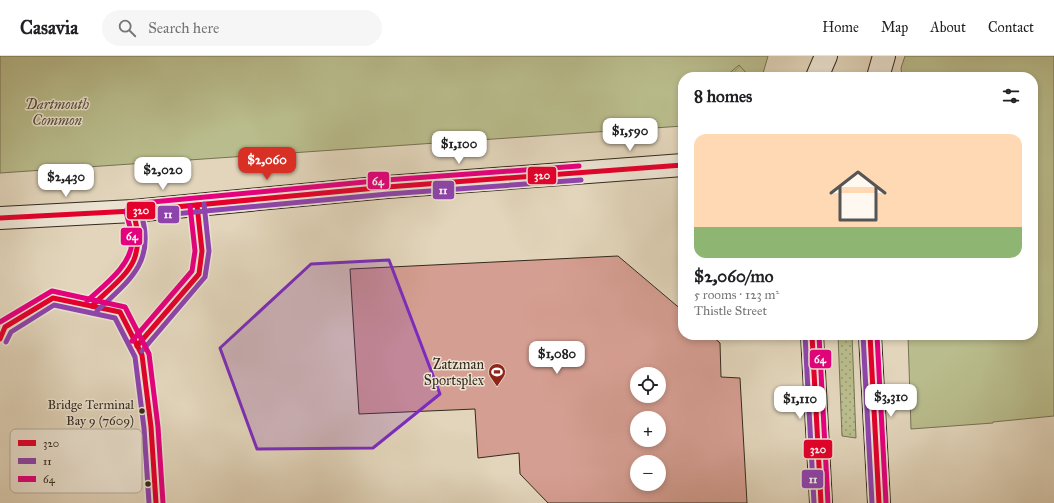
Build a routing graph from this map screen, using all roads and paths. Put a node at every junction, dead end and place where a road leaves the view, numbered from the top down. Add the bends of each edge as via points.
1 (826, 56) edge
2 (884, 56) edge
3 (819, 72) edge
4 (879, 72) edge
5 (678, 166) edge
6 (0, 218) edge
7 (812, 340) edge
8 (870, 340) edge
9 (821, 503) edge
10 (879, 503) edge

1 - 3 main road
2 - 4 main road
5 - 6 main road via 387,187 133,211
7 - 9 main road
8 - 10 main road

